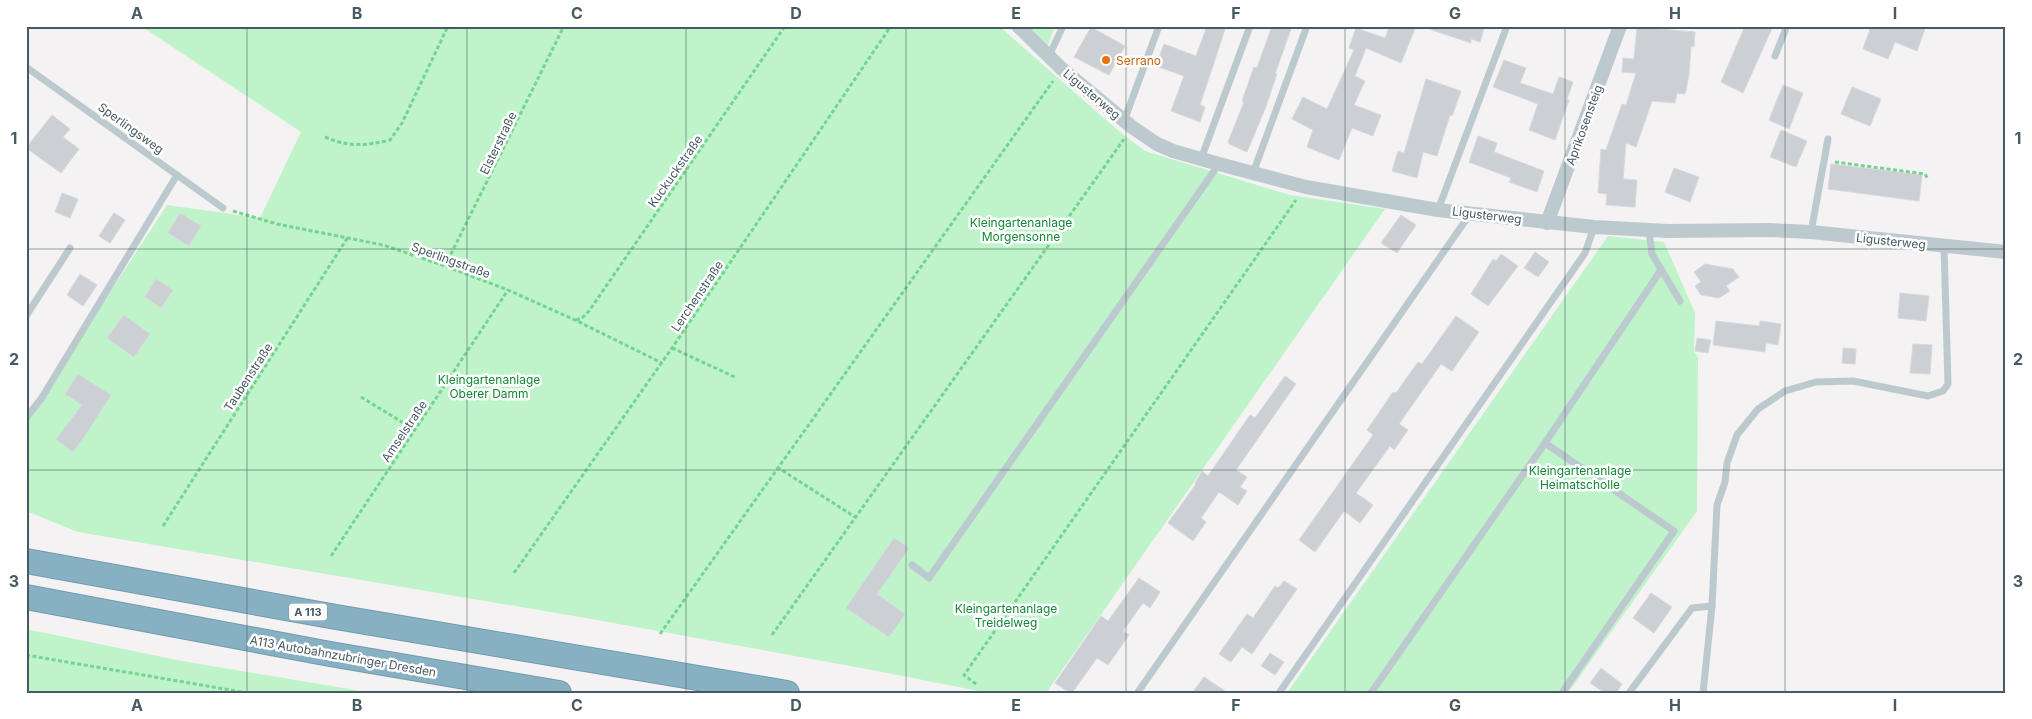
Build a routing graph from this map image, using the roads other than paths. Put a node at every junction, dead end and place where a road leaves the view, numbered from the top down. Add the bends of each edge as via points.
1 (1018, 26) edge
2 (1063, 26) edge
3 (1159, 26) edge
4 (1250, 26) edge
5 (1307, 26) edge
6 (1507, 26) edge
7 (1620, 26) edge
8 (1787, 26) edge
9 (1048, 56) junction
10 (1775, 56) dead end
11 (26, 67) edge
12 (1128, 124) junction
13 (1828, 139) dead end
14 (1201, 159) junction
15 (1218, 164) junction
16 (1253, 173) junction
17 (177, 175) junction
18 (223, 208) road end
19 (1438, 210) junction
20 (1470, 213) junction
21 (1547, 223) junction
22 (1594, 227) junction
23 (1649, 230) junction
24 (1811, 232) junction
25 (1944, 246) junction
26 (70, 248) dead end
27 (2006, 252) edge
28 (1661, 270) junction
29 (1680, 301) dead end
30 (26, 316) edge
31 (26, 418) edge
32 (1545, 443) junction
33 (26, 561) edge
34 (912, 565) dead end
35 (26, 597) edge
36 (1712, 606) junction
37 (1138, 692) edge
38 (560, 693) edge
39 (787, 693) edge
40 (1279, 693) edge
41 (1371, 693) edge
42 (1562, 693) edge
43 (1629, 693) edge
44 (1703, 693) edge

1 - 9 street, Ligusterweg
2 - 9 lane
3 - 12 lane
4 - 14 lane
5 - 16 lane
6 - 19 lane
7 - 21 street, Aprikosensteig
8 - 10 lane
9 - 12 street, Ligusterweg
11 - 17 lane, Sperlingsweg
12 - 14 street, Ligusterweg via 1157,144
13 - 24 lane
14 - 15 street, Ligusterweg
15 - 16 street, Ligusterweg
15 - 34 lane via 929,578
16 - 19 street, Ligusterweg via 1306,187
17 - 18 lane, Sperlingsweg
17 - 31 lane via 41,399
19 - 20 street, Ligusterweg
20 - 21 street, Ligusterweg
20 - 37 lane
21 - 22 street, Ligusterweg
22 - 23 street, Ligusterweg
22 - 40 lane via 1585,253
23 - 24 street, Ligusterweg
23 - 28 lane via 1652,254
24 - 25 street, Ligusterweg
25 - 27 street, Ligusterweg
25 - 36 lane via 1948,384 1943,391 1928,396 1852,381 1816,382 1785,391 1758,409 1737,434 1716,505
26 - 30 lane
28 - 29 lane
28 - 32 lane
32 - 41 lane
32 - 42 lane via 1674,531
33 - 39 highway, A 113
35 - 38 highway, A113 Autobahnzubringer Dresden
36 - 43 lane via 1692,608
36 - 44 lane

